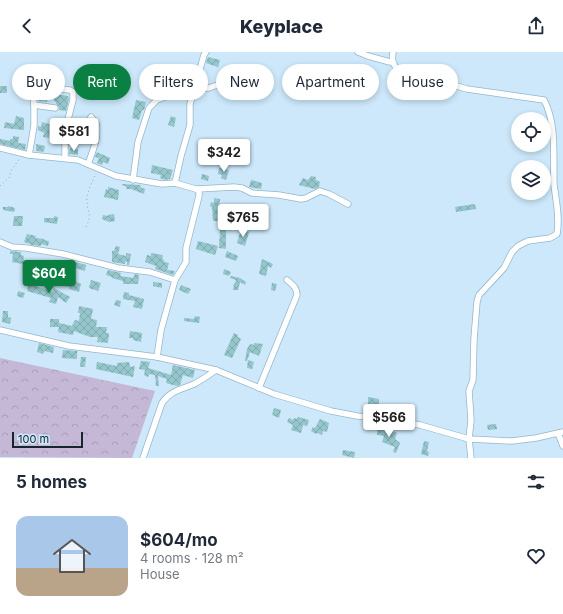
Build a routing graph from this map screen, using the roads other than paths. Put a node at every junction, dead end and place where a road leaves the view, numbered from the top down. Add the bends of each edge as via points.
1 (206, 52) edge
2 (358, 52) edge
3 (393, 52) edge
4 (390, 62) dead end
5 (202, 64) edge
6 (157, 100) edge
7 (191, 100) edge
8 (34, 105) junction
9 (55, 108) dead end
10 (91, 117) dead end
11 (0, 148) edge
12 (27, 154) junction
13 (65, 158) junction
14 (88, 164) junction
15 (133, 180) junction
16 (176, 183) junction
17 (197, 189) junction
18 (348, 204) dead end
19 (0, 242) edge
20 (176, 280) junction
21 (287, 280) dead end
22 (0, 330) edge
23 (157, 356) junction
24 (216, 370) junction
25 (259, 388) junction
26 (560, 433) edge
27 (469, 439) junction
28 (563, 446) edge
29 (143, 458) edge
30 (471, 458) edge

1 - 5 street
2 - 4 street
3 - 27 street via 393,64 397,69 467,89 544,100 550,120 557,234 518,246 504,268 479,295 470,392
6 - 15 street via 149,108 138,142
7 - 16 street via 190,125
8 - 9 street
8 - 12 street via 33,133
8 - 13 street via 32,86 72,92
10 - 14 street via 96,122 97,130
11 - 12 street
12 - 13 street
13 - 14 street
14 - 15 street
15 - 16 street
16 - 17 street
17 - 18 street via 234,187 252,193 301,199 320,191
17 - 20 street via 199,196 186,248 186,262
19 - 20 street via 12,247 63,254
20 - 23 street via 161,330
21 - 25 street via 295,286 297,295
22 - 23 street via 83,348
23 - 24 street
24 - 25 street
24 - 29 street via 166,397
25 - 27 street via 331,411 420,425
26 - 27 street via 512,441
26 - 28 street
27 - 30 street

